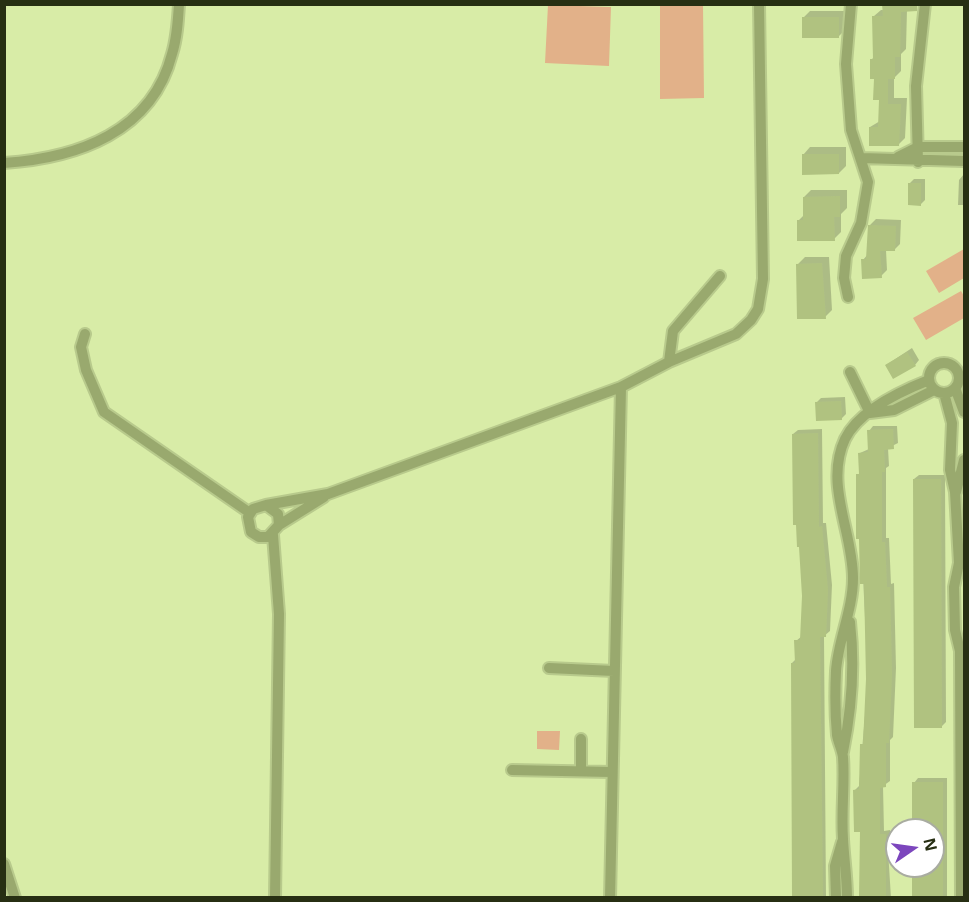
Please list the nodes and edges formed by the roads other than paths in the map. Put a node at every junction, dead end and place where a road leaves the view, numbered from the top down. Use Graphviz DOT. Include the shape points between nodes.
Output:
graph roads {
  1 [pos="179,4"];
  2 [pos="759,4"];
  3 [pos="851,4"];
  4 [pos="925,4"];
  5 [pos="918,147"];
  6 [pos="949,147"];
  7 [pos="964,147"];
  8 [pos="898,157"];
  9 [pos="861,158"];
  10 [pos="964,161"];
  11 [pos="918,162"];
  12 [pos="949,162"];
  13 [pos="4,163"];
  14 [pos="720,276"];
  15 [pos="848,297"];
  16 [pos="85,334"];
  17 [pos="669,362"];
  18 [pos="960,367"];
  19 [pos="850,372"];
  20 [pos="621,387"];
  21 [pos="936,388"];
  22 [pos="955,388"];
  23 [pos="964,412"];
  24 [pos="870,413"];
  25 [pos="964,462"];
  26 [pos="956,492"];
  27 [pos="328,494"];
  28 [pos="266,505"];
  29 [pos="250,513"];
  30 [pos="276,530"];
  31 [pos="959,563"];
  32 [pos="964,577"];
  33 [pos="849,613"];
  34 [pos="964,638"];
  35 [pos="960,651"];
  36 [pos="549,668"];
  37 [pos="614,671"];
  38 [pos="581,739"];
  39 [pos="842,753"];
  40 [pos="512,770"];
  41 [pos="582,771"];
  42 [pos="611,772"];
  43 [pos="843,839"];
  44 [pos="4,864"];
  45 [pos="15,897"];
  46 [pos="275,897"];
  47 [pos="610,897"];
  48 [pos="836,897"];
  49 [pos="847,897"];
  50 [pos="961,897"];
  1 -- 13 [label="street" via="167,71 135,120 95,144 74,151"];
  2 -- 17 [label="street" via="761,299 751,320 736,334"];
  3 -- 9 [label="street" via="846,64 851,130"];
  4 -- 5 [label="street" via="916,86"];
  5 -- 6 [label="street"];
  5 -- 8 [label="street"];
  5 -- 11 [label="street"];
  6 -- 7 [label="street"];
  6 -- 12 [label="street"];
  8 -- 9 [label="street"];
  8 -- 11 [label="street"];
  9 -- 15 [label="street" via="868,182 861,223 846,256 844,278"];
  10 -- 12 [label="street"];
  11 -- 12 [label="street"];
  14 -- 17 [label="street" via="677,324"];
  16 -- 29 [label="street" via="81,347 86,370 104,412"];
  17 -- 20 [label="street"];
  18 -- 21 [label="street" via="939,364 931,370"];
  18 -- 22 [label="street"];
  19 -- 24 [label="street"];
  20 -- 27 [label="street"];
  20 -- 37 [label="street"];
  21 -- 22 [label="street"];
  21 -- 24 [label="street" via="894,410"];
  21 -- 26 [label="street" via="951,415 950,470"];
  22 -- 23 [label="street"];
  24 -- 33 [label="street" via="852,428 838,463 840,501 852,562"];
  25 -- 26 [label="street"];
  26 -- 31 [label="street"];
  27 -- 28 [label="street"];
  27 -- 30 [label="street"];
  28 -- 29 [label="street"];
  28 -- 30 [label="street" via="278,514"];
  29 -- 30 [label="street" via="247,522 251,532 264,538"];
  30 -- 46 [label="street" via="279,614"];
  31 -- 32 [label="street"];
  31 -- 35 [label="street" via="954,587 955,630"];
  33 -- 39 [label="street" via="852,710"];
  33 -- 39 [label="street" via="836,668 836,721"];
  34 -- 35 [label="street"];
  35 -- 50 [label="street"];
  36 -- 37 [label="street"];
  37 -- 42 [label="street"];
  38 -- 41 [label="street"];
  39 -- 43 [label="street"];
  40 -- 41 [label="street"];
  41 -- 42 [label="street"];
  42 -- 47 [label="street"];
  43 -- 48 [label="street" via="835,866"];
  43 -- 49 [label="street"];
  44 -- 45 [label="street"];
}
